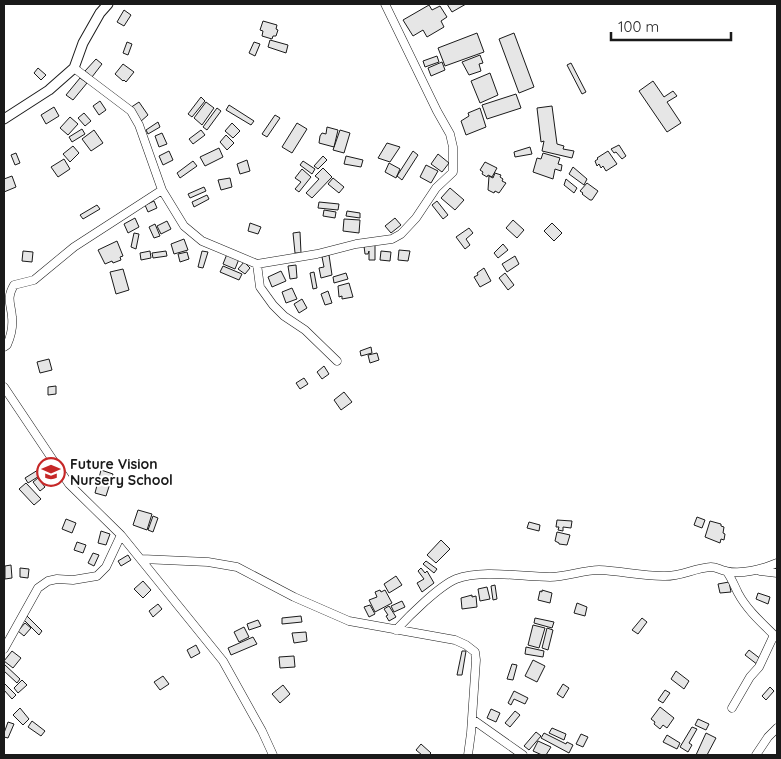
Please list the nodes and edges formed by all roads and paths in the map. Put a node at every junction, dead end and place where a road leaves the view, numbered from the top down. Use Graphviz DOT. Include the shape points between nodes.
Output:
graph roads {
  1 [pos="108,4"];
  2 [pos="385,4"];
  3 [pos="74,68"];
  4 [pos="4,119"];
  5 [pos="162,190"];
  6 [pos="257,264"];
  7 [pos="4,347"];
  8 [pos="337,361"];
  9 [pos="4,387"];
  10 [pos="121,535"];
  11 [pos="142,559"];
  12 [pos="777,563"];
  13 [pos="758,570"];
  14 [pos="727,572"];
  15 [pos="777,573"];
  16 [pos="396,630"];
  17 [pos="776,636"];
  18 [pos="4,649"];
  19 [pos="732,708"];
  20 [pos="472,719"];
  21 [pos="777,728"];
  22 [pos="273,755"];
  23 [pos="468,755"];
  24 [pos="523,755"];
  25 [pos="756,755"];
  1 -- 3 [label="street" via="83,43"];
  2 -- 6 [label="street" via="450,134 453,172 436,188 416,218 392,239"];
  3 -- 4 [label="street" via="49,90"];
  3 -- 5 [label="street" via="131,111"];
  5 -- 6 [label="street" via="191,233 208,244"];
  5 -- 7 [label="street" via="74,247 34,280 14,286 9,298 11,332"];
  6 -- 8 [label="street" via="260,287 273,305"];
  9 -- 10 [label="street" via="69,484"];
  10 -- 11 [label="street"];
  10 -- 18 [label="street" via="106,567 97,576 57,579 38,588"];
  11 -- 16 [label="street" via="208,562 237,567 349,620"];
  11 -- 22 [label="street" via="223,661"];
  12 -- 13 [label="street"];
  13 -- 14 [label="street"];
  13 -- 15 [label="street"];
  14 -- 16 [label="street" via="714,567 678,576 597,570 551,577 505,574 466,577 438,590"];
  14 -- 17 [label="street" via="750,611"];
  16 -- 20 [label="street" via="455,640 475,652"];
  17 -- 19 [label="street"];
  20 -- 23 [label="street"];
  20 -- 24 [label="street"];
  21 -- 25 [label="street"];
}
